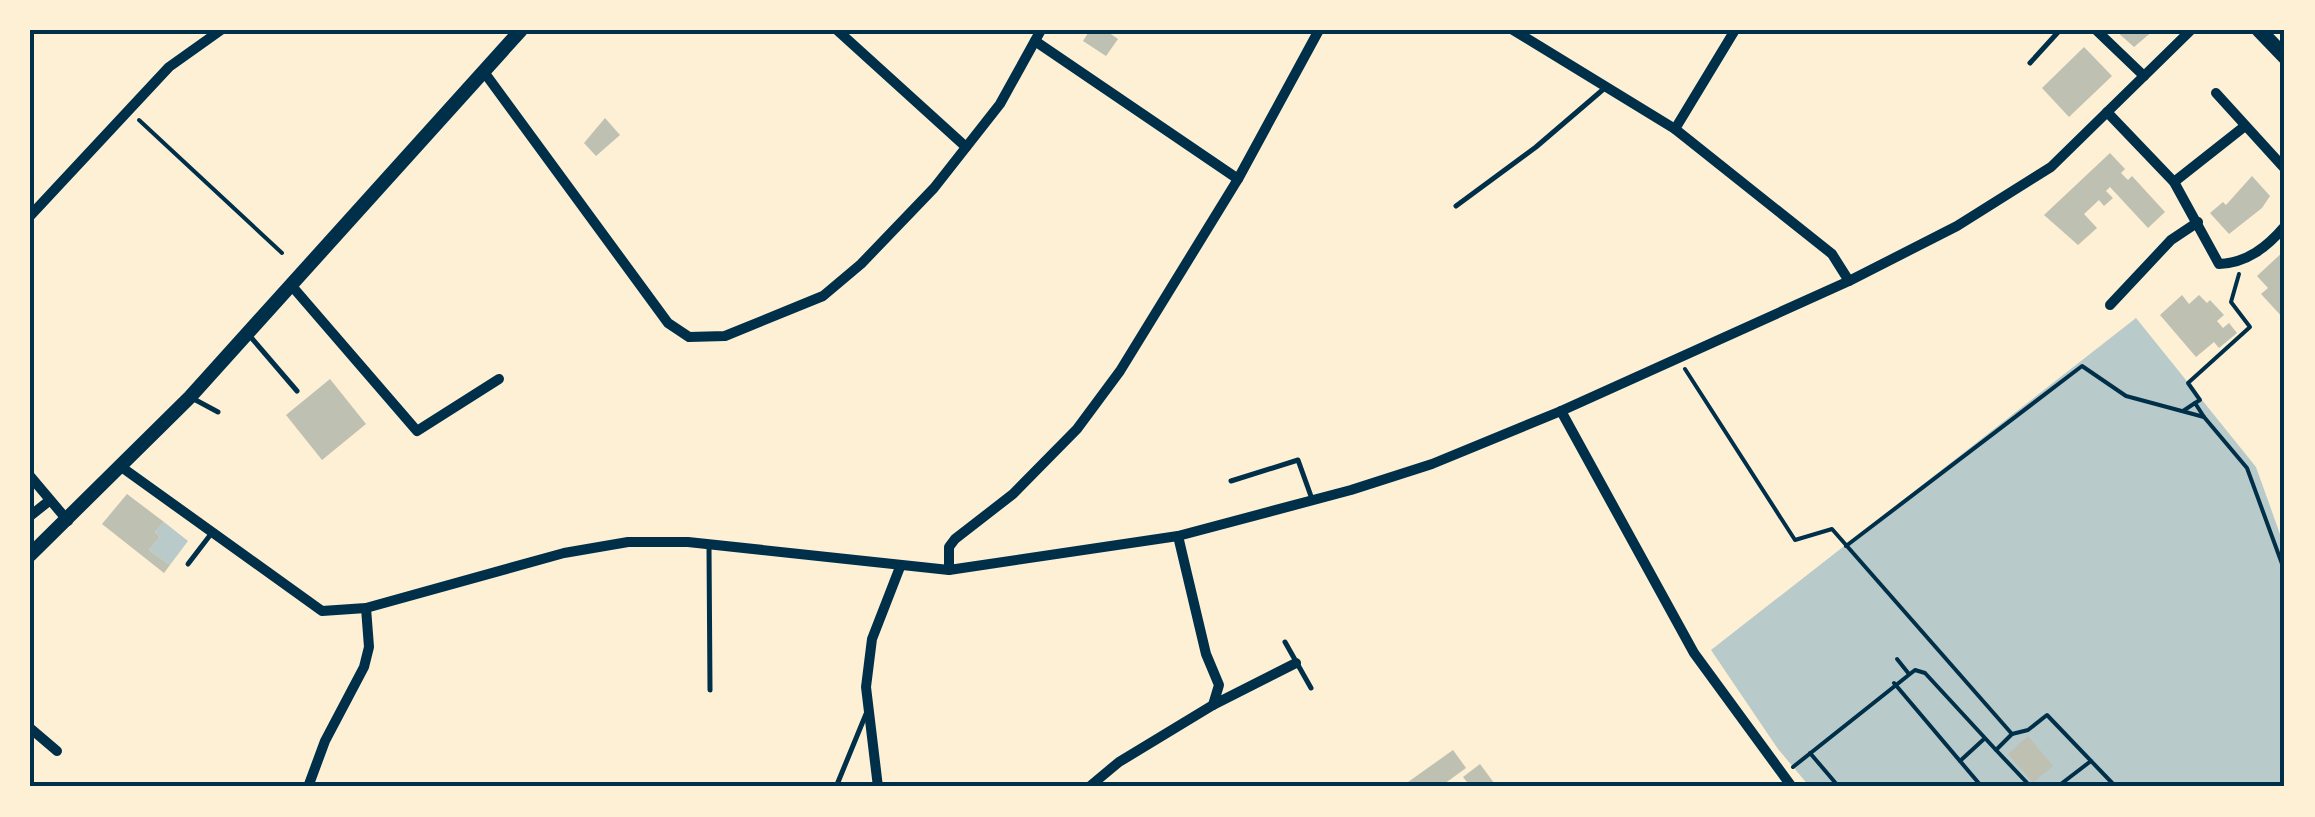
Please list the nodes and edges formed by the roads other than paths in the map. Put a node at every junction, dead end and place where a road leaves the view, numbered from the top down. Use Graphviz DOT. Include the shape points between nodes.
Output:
graph roads {
  1 [pos="221,30"];
  2 [pos="521,30"];
  3 [pos="837,30"];
  4 [pos="1319,30"];
  5 [pos="1513,30"];
  6 [pos="1735,30"];
  7 [pos="2060,30"];
  8 [pos="2096,30"];
  9 [pos="2191,30"];
  10 [pos="2260,30"];
  11 [pos="1526,33"];
  12 [pos="1038,35"];
  13 [pos="2285,57"];
  14 [pos="2030,62"];
  15 [pos="484,72"];
  16 [pos="2144,76"];
  17 [pos="1606,87"];
  18 [pos="2216,93"];
  19 [pos="2107,112"];
  20 [pos="2245,126"];
  21 [pos="1675,129"];
  22 [pos="966,147"];
  23 [pos="2285,169"];
  24 [pos="1238,179"];
  25 [pos="2174,182"];
  26 [pos="1456,206"];
  27 [pos="30,216"];
  28 [pos="2198,222"];
  29 [pos="2285,226"];
  30 [pos="1850,281"];
  31 [pos="291,284"];
  32 [pos="2110,305"];
  33 [pos="247,332"];
  34 [pos="499,379"];
  35 [pos="298,391"];
  36 [pos="190,396"];
  37 [pos="1561,411"];
  38 [pos="218,412"];
  39 [pos="120,466"];
  40 [pos="30,476"];
  41 [pos="1230,480"];
  42 [pos="49,500"];
  43 [pos="1312,501"];
  44 [pos="30,516"];
  45 [pos="68,521"];
  46 [pos="211,534"];
  47 [pos="1178,536"];
  48 [pos="709,544"];
  49 [pos="30,555"];
  50 [pos="188,564"];
  51 [pos="900,566"];
  52 [pos="949,570"];
  53 [pos="366,608"];
  54 [pos="1285,642"];
  55 [pos="1296,663"];
  56 [pos="1311,688"];
  57 [pos="710,690"];
  58 [pos="1213,705"];
  59 [pos="867,711"];
  60 [pos="30,728"];
  61 [pos="57,751"];
  62 [pos="308,787"];
  63 [pos="836,787"];
  64 [pos="878,787"];
  65 [pos="1089,787"];
  66 [pos="1792,787"];
  1 -- 27 [label="street" via="168,66"];
  2 -- 15 [label="main road"];
  3 -- 22 [label="street"];
  4 -- 24 [label="street"];
  5 -- 11 [label="street"];
  6 -- 21 [label="street"];
  7 -- 14 [label="lane"];
  8 -- 16 [label="street"];
  9 -- 16 [label="street"];
  10 -- 13 [label="main road"];
  11 -- 17 [label="street"];
  12 -- 22 [label="street" via="1000,104"];
  12 -- 24 [label="street"];
  15 -- 22 [label="street" via="668,323 689,337 724,336 823,296 862,264"];
  15 -- 31 [label="main road"];
  16 -- 19 [label="street"];
  17 -- 21 [label="street"];
  17 -- 26 [label="lane"];
  18 -- 20 [label="street"];
  19 -- 25 [label="street"];
  19 -- 30 [label="street" via="2007,198"];
  20 -- 23 [label="street"];
  20 -- 25 [label="street"];
  21 -- 30 [label="street" via="1832,254"];
  24 -- 52 [label="street" via="1088,414 1013,494 954,538"];
  25 -- 28 [label="street"];
  28 -- 29 [label="street" via="2219,264 2237,263 2265,247"];
  28 -- 32 [label="street" via="2171,240"];
  30 -- 37 [label="street"];
  31 -- 33 [label="main road"];
  31 -- 34 [label="street" via="417,431"];
  33 -- 35 [label="lane"];
  33 -- 36 [label="main road"];
  36 -- 38 [label="lane"];
  36 -- 39 [label="main road"];
  37 -- 43 [label="street" via="1432,464"];
  37 -- 66 [label="street" via="1694,653"];
  39 -- 45 [label="main road"];
  39 -- 46 [label="street"];
  40 -- 42 [label="street"];
  41 -- 43 [label="lane" via="1298,460"];
  42 -- 44 [label="street"];
  42 -- 45 [label="street"];
  43 -- 47 [label="street"];
  45 -- 49 [label="main road"];
  46 -- 50 [label="lane"];
  46 -- 53 [label="street" via="322,612"];
  47 -- 52 [label="street"];
  47 -- 58 [label="street" via="1219,686"];
  48 -- 51 [label="street"];
  48 -- 53 [label="street" via="628,542 564,552"];
  48 -- 57 [label="lane"];
  51 -- 52 [label="street"];
  51 -- 59 [label="street" via="872,640"];
  53 -- 62 [label="street" via="364,667"];
  54 -- 55 [label="lane"];
  55 -- 56 [label="lane"];
  55 -- 58 [label="street"];
  58 -- 65 [label="street"];
  59 -- 63 [label="lane"];
  59 -- 64 [label="street"];
  60 -- 61 [label="street"];
}
